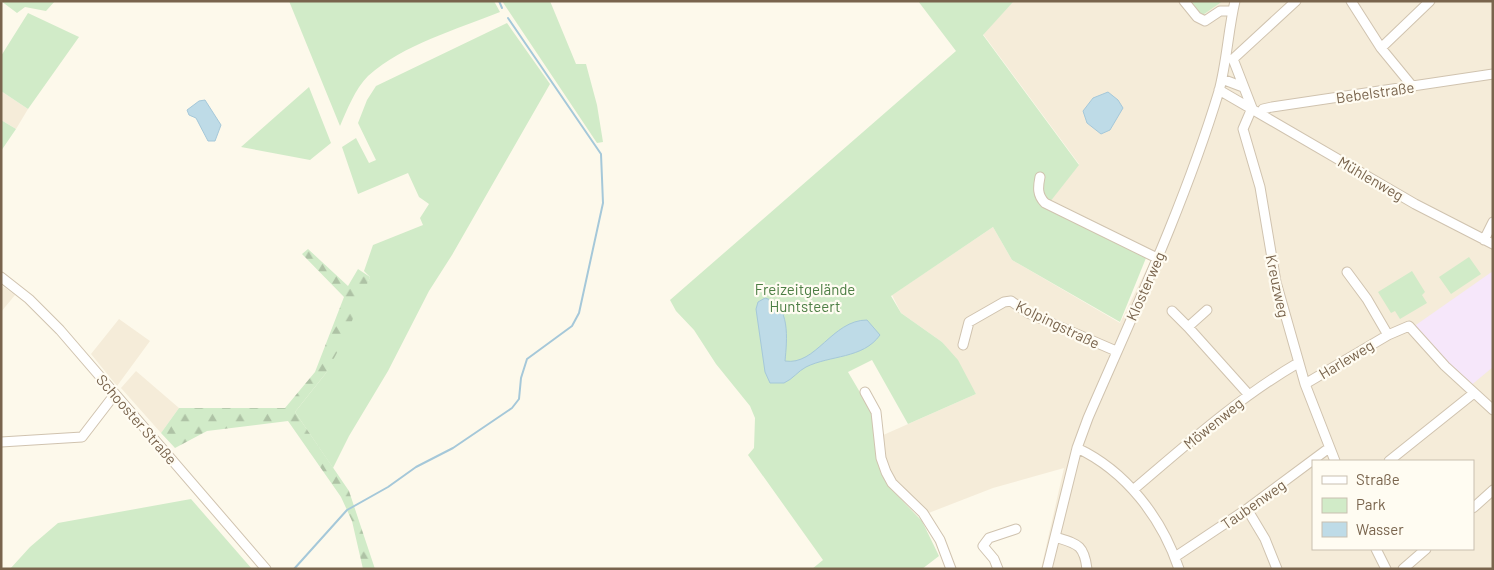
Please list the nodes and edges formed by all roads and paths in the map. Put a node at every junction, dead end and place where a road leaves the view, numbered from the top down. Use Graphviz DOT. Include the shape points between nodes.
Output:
graph roads {
  1 [pos="1184,1"];
  2 [pos="1235,1"];
  3 [pos="1296,1"];
  4 [pos="1351,1"];
  5 [pos="1430,1"];
  6 [pos="1233,11"];
  7 [pos="1381,48"];
  8 [pos="1230,58"];
  9 [pos="1493,74"];
  10 [pos="1222,79"];
  11 [pos="1243,87"];
  12 [pos="1413,87"];
  13 [pos="1219,90"];
  14 [pos="1256,110"];
  15 [pos="1040,177"];
  16 [pos="1493,222"];
  17 [pos="1488,242"];
  18 [pos="1157,258"];
  19 [pos="1347,272"];
  20 [pos="1,277"];
  21 [pos="1207,310"];
  22 [pos="1172,311"];
  23 [pos="1188,327"];
  24 [pos="1388,335"];
  25 [pos="963,345"];
  26 [pos="1116,351"];
  27 [pos="1298,363"];
  28 [pos="1305,384"];
  29 [pos="865,392"];
  30 [pos="1474,393"];
  31 [pos="115,394"];
  32 [pos="1249,395"];
  33 [pos="1493,410"];
  34 [pos="1,442"];
  35 [pos="1077,448"];
  36 [pos="1329,448"];
  37 [pos="1313,460"];
  38 [pos="1335,460"];
  39 [pos="1390,460"];
  40 [pos="1312,461"];
  41 [pos="1133,490"];
  42 [pos="1493,490"];
  43 [pos="1474,507"];
  44 [pos="1247,509"];
  45 [pos="1016,529"];
  46 [pos="1056,537"];
  47 [pos="1376,550"];
  48 [pos="1425,550"];
  49 [pos="1175,557"];
  50 [pos="266,569"];
  51 [pos="951,569"];
  52 [pos="998,569"];
  53 [pos="1047,569"];
  54 [pos="1087,569"];
  55 [pos="1179,569"];
  56 [pos="1277,569"];
  57 [pos="1386,569"];
  58 [pos="1403,569"];
  1 -- 6 [label="street" via="1205,22 1225,9"];
  2 -- 6 [label="street, Klosterweg"];
  3 -- 8 [label="street"];
  4 -- 7 [label="street"];
  5 -- 7 [label="street"];
  6 -- 8 [label="street, Klosterweg"];
  7 -- 12 [label="street"];
  8 -- 10 [label="street, Klosterweg"];
  8 -- 11 [label="street"];
  9 -- 12 [label="street, Bebelstraße"];
  10 -- 11 [label="street"];
  10 -- 13 [label="street, Klosterweg"];
  11 -- 14 [label="street"];
  12 -- 14 [label="street, Bebelstraße"];
  13 -- 14 [label="street, Mühlenweg"];
  13 -- 18 [label="street, Klosterweg" via="1190,180"];
  14 -- 17 [label="street, Mühlenweg" via="1415,204"];
  14 -- 27 [label="street, Kreuzweg" via="1243,129 1260,188 1276,282"];
  15 -- 18 [label="street" via="1038,190 1044,203"];
  16 -- 17 [label="street"];
  18 -- 26 [label="street, Klosterweg"];
  19 -- 24 [label="street, Harleweg"];
  20 -- 31 [label="street, Schooster Straße" via="60,330"];
  21 -- 23 [label="street"];
  22 -- 23 [label="street"];
  23 -- 32 [label="street"];
  24 -- 28 [label="street, Harleweg"];
  24 -- 30 [label="street, Harleweg" via="1409,326"];
  25 -- 26 [label="street, Kolpingstraße" via="969,322 1011,301 1028,313"];
  26 -- 35 [label="street, Klosterweg"];
  27 -- 28 [label="street, Kreuzweg"];
  27 -- 32 [label="street, Möwenweg"];
  28 -- 36 [label="street, Kreuzweg"];
  29 -- 51 [label="street" via="876,412 881,458 886,472 892,483 923,513 940,540"];
  30 -- 33 [label="street"];
  30 -- 39 [label="street"];
  31 -- 34 [label="street" via="82,437"];
  31 -- 50 [label="street, Schooster Straße"];
  32 -- 41 [label="street, Möwenweg"];
  35 -- 41 [label="street" via="1094,456"];
  35 -- 46 [label="street, Klosterweg"];
  36 -- 37 [label="street, Taubenweg"];
  36 -- 38 [label="street, Kreuzweg"];
  40 -- 44 [label="street, Taubenweg"];
  41 -- 49 [label="street" via="1159,523"];
  42 -- 43 [label="street"];
  44 -- 49 [label="street, Taubenweg"];
  44 -- 56 [label="street" via="1265,539"];
  45 -- 52 [label="street" via="989,538 983,546"];
  46 -- 53 [label="street, Klosterweg"];
  46 -- 54 [label="street" via="1079,545 1085,555"];
  47 -- 57 [label="street"];
  48 -- 58 [label="street"];
  49 -- 55 [label="street"];
}
